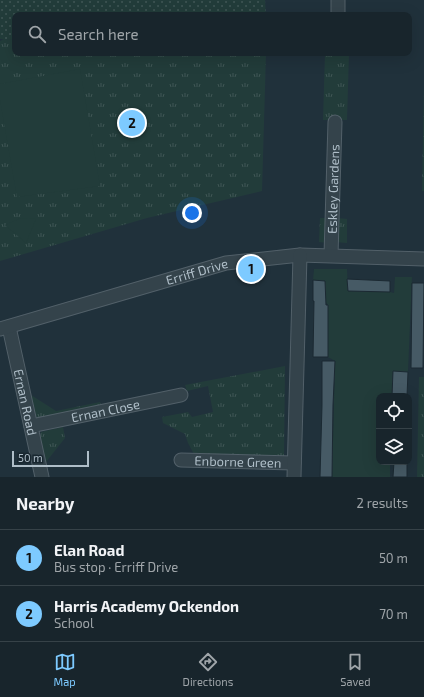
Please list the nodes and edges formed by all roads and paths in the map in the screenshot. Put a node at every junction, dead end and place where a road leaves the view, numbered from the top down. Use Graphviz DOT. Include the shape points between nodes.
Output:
graph roads {
  1 [pos="338,0"];
  2 [pos="338,12"];
  3 [pos="335,122"];
  4 [pos="300,255"];
  5 [pos="331,255"];
  6 [pos="424,258"];
  7 [pos="4,328"];
  8 [pos="181,394"];
  9 [pos="31,426"];
  10 [pos="181,460"];
  11 [pos="294,463"];
  12 [pos="42,477"];
  13 [pos="294,477"];
  1 -- 2 [label="street"];
  3 -- 5 [label="street, Eskley Gardens"];
  4 -- 5 [label="street, Erriff Drive"];
  4 -- 7 [label="street, Erriff Drive" via="226,263"];
  4 -- 11 [label="street"];
  5 -- 6 [label="street, Erriff Drive"];
  7 -- 9 [label="street, Ernan Road"];
  8 -- 9 [label="street, Ernan Close"];
  9 -- 12 [label="street, Ernan Road"];
  10 -- 11 [label="street, Enborne Green"];
  11 -- 13 [label="street"];
}
